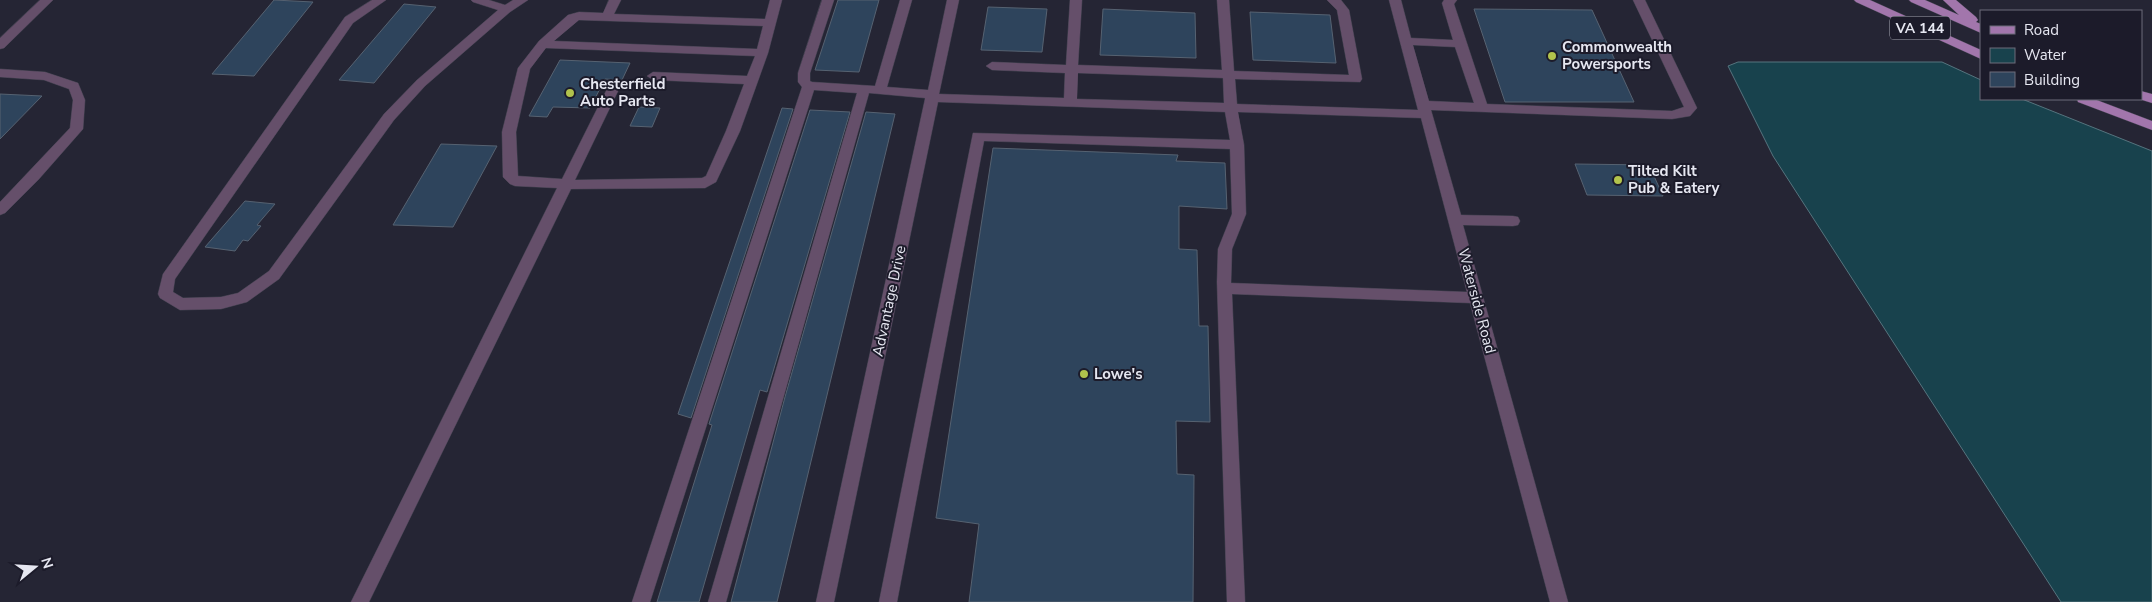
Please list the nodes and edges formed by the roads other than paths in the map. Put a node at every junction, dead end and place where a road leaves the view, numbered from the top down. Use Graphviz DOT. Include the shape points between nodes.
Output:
graph roads {
  1 [pos="47,0"];
  2 [pos="380,0"];
  3 [pos="477,0"];
  4 [pos="522,0"];
  5 [pos="615,0"];
  6 [pos="776,0"];
  7 [pos="828,0"];
  8 [pos="906,0"];
  9 [pos="952,0"];
  10 [pos="1076,0"];
  11 [pos="1223,0"];
  12 [pos="1333,0"];
  13 [pos="1395,0"];
  14 [pos="1451,0"];
  15 [pos="1639,0"];
  16 [pos="1860,0"];
  17 [pos="1915,0"];
  18 [pos="1949,0"];
  19 [pos="506,9"];
  20 [pos="607,17"];
  21 [pos="769,23"];
  22 [pos="1980,27"];
  23 [pos="1980,28"];
  24 [pos="1406,41"];
  25 [pos="0,44"];
  26 [pos="543,44"];
  27 [pos="1460,44"];
  28 [pos="762,53"];
  29 [pos="1980,56"];
  30 [pos="992,66"];
  31 [pos="1072,69"];
  32 [pos="0,73"];
  33 [pos="1228,74"];
  34 [pos="653,76"];
  35 [pos="751,80"];
  36 [pos="809,86"];
  37 [pos="613,89"];
  38 [pos="864,89"];
  39 [pos="880,90"];
  40 [pos="932,96"];
  41 [pos="2086,100"];
  42 [pos="1070,102"];
  43 [pos="1231,108"];
  44 [pos="1482,108"];
  45 [pos="1425,110"];
  46 [pos="2152,126"];
  47 [pos="1236,145"];
  48 [pos="568,184"];
  49 [pos="0,210"];
  50 [pos="1455,220"];
  51 [pos="1513,221"];
  52 [pos="1225,288"];
  53 [pos="1477,298"];
  54 [pos="360,602"];
  55 [pos="641,602"];
  56 [pos="717,602"];
  57 [pos="826,602"];
  58 [pos="888,602"];
  59 [pos="1236,602"];
  60 [pos="1559,602"];
  1 -- 25 [label="street"];
  2 -- 19 [label="street" via="349,20 168,278 165,294 180,304 221,303 242,298 274,276 389,118 421,83"];
  3 -- 19 [label="street"];
  4 -- 19 [label="street"];
  5 -- 20 [label="street"];
  6 -- 21 [label="street"];
  7 -- 36 [label="street" via="804,73 804,82"];
  8 -- 39 [label="street"];
  9 -- 40 [label="street, Advantage Drive"];
  10 -- 31 [label="street"];
  11 -- 33 [label="street"];
  12 -- 33 [label="street" via="1343,10 1356,79"];
  13 -- 24 [label="street, Waterside Road"];
  14 -- 27 [label="street" via="1448,3 1450,16"];
  15 -- 44 [label="street" via="1691,108 1685,113"];
  16 -- 29 [label="main road, VA 144"];
  17 -- 23 [label="main road, VA 144"];
  18 -- 22 [label="main road"];
  20 -- 21 [label="street"];
  20 -- 26 [label="street" via="572,18"];
  21 -- 28 [label="street"];
  24 -- 27 [label="street"];
  24 -- 45 [label="street, Waterside Road"];
  26 -- 28 [label="street"];
  26 -- 48 [label="street" via="524,68 509,132 510,176 515,180"];
  27 -- 44 [label="street"];
  28 -- 35 [label="street"];
  30 -- 31 [label="street"];
  31 -- 33 [label="street"];
  31 -- 42 [label="street"];
  32 -- 49 [label="street" via="45,76 74,86 79,100 76,129"];
  33 -- 43 [label="street"];
  34 -- 35 [label="street"];
  35 -- 48 [label="street" via="733,131 711,179 705,183"];
  36 -- 38 [label="street"];
  36 -- 55 [label="street"];
  37 -- 48 [label="street"];
  38 -- 39 [label="street"];
  38 -- 56 [label="street"];
  39 -- 40 [label="street"];
  40 -- 42 [label="street"];
  40 -- 57 [label="street, Advantage Drive"];
  41 -- 46 [label="main road"];
  42 -- 43 [label="street"];
  43 -- 45 [label="street"];
  43 -- 47 [label="street"];
  44 -- 45 [label="street"];
  45 -- 50 [label="street, Waterside Road"];
  47 -- 52 [label="street" via="1239,214 1225,249"];
  47 -- 58 [label="street" via="978,136"];
  48 -- 54 [label="street"];
  50 -- 51 [label="street"];
  50 -- 53 [label="street, Waterside Road"];
  52 -- 53 [label="street"];
  52 -- 59 [label="street"];
  53 -- 60 [label="street, Waterside Road"];
}
